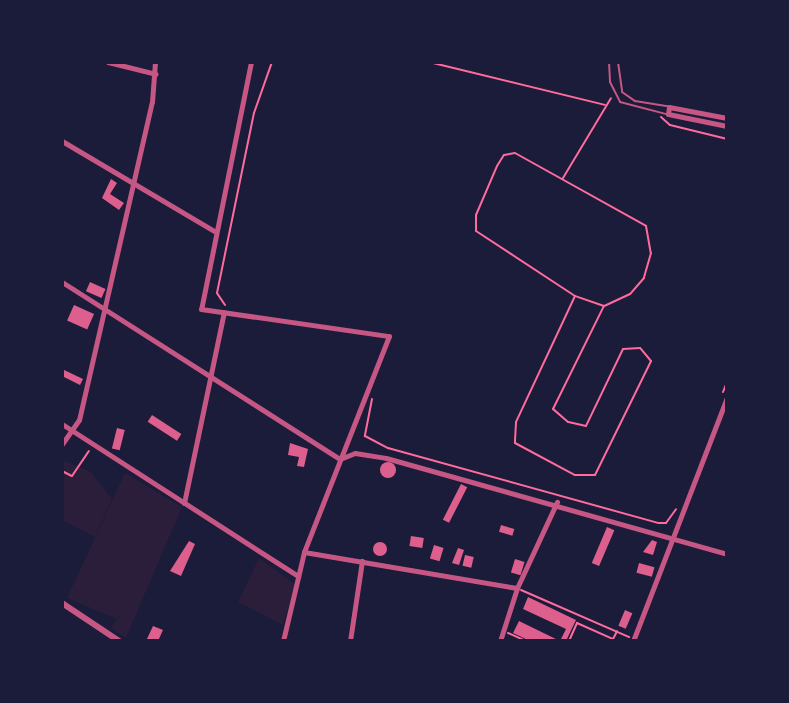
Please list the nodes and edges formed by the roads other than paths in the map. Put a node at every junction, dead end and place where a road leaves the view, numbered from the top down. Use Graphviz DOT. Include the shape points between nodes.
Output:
graph roads {
  1 [pos="108,62"];
  2 [pos="155,62"];
  3 [pos="251,62"];
  4 [pos="609,62"];
  5 [pos="618,62"];
  6 [pos="156,74"];
  7 [pos="669,107"];
  8 [pos="668,114"];
  9 [pos="727,118"];
  10 [pos="727,126"];
  11 [pos="62,141"];
  12 [pos="132,186"];
  13 [pos="214,231"];
  14 [pos="62,282"];
  15 [pos="105,308"];
  16 [pos="226,309"];
  17 [pos="212,380"];
  18 [pos="725,396"];
  19 [pos="62,424"];
  20 [pos="69,429"];
  21 [pos="62,444"];
  22 [pos="343,452"];
  23 [pos="355,453"];
  24 [pos="340,459"];
  25 [pos="557,502"];
  26 [pos="184,503"];
  27 [pos="674,538"];
  28 [pos="304,552"];
  29 [pos="727,554"];
  30 [pos="362,561"];
  31 [pos="298,576"];
  32 [pos="517,588"];
  33 [pos="62,603"];
  34 [pos="635,640"];
  35 [pos="119,641"];
  36 [pos="283,641"];
  37 [pos="350,641"];
  38 [pos="501,641"];
  1 -- 6 [label="street"];
  2 -- 6 [label="street"];
  3 -- 13 [label="street"];
  4 -- 8 [label="lane" via="615,94 631,108"];
  5 -- 7 [label="lane" via="622,92 635,101"];
  6 -- 12 [label="street"];
  7 -- 8 [label="street"];
  7 -- 9 [label="street"];
  8 -- 10 [label="street"];
  11 -- 12 [label="street"];
  12 -- 13 [label="street"];
  12 -- 15 [label="street"];
  13 -- 16 [label="street" via="201,309"];
  14 -- 15 [label="street"];
  15 -- 17 [label="street"];
  15 -- 20 [label="street" via="79,420"];
  16 -- 17 [label="street"];
  16 -- 22 [label="street" via="389,336"];
  17 -- 24 [label="street"];
  17 -- 26 [label="street"];
  18 -- 27 [label="street"];
  19 -- 20 [label="street"];
  20 -- 21 [label="street"];
  20 -- 26 [label="street"];
  22 -- 23 [label="street"];
  22 -- 24 [label="street"];
  23 -- 24 [label="street"];
  23 -- 25 [label="street"];
  24 -- 28 [label="street"];
  25 -- 27 [label="street"];
  25 -- 32 [label="street"];
  26 -- 31 [label="street"];
  27 -- 29 [label="street"];
  27 -- 34 [label="street"];
  28 -- 30 [label="street"];
  28 -- 31 [label="street"];
  30 -- 32 [label="street"];
  30 -- 37 [label="street"];
  31 -- 36 [label="street"];
  32 -- 38 [label="street"];
  33 -- 35 [label="street"];
}
